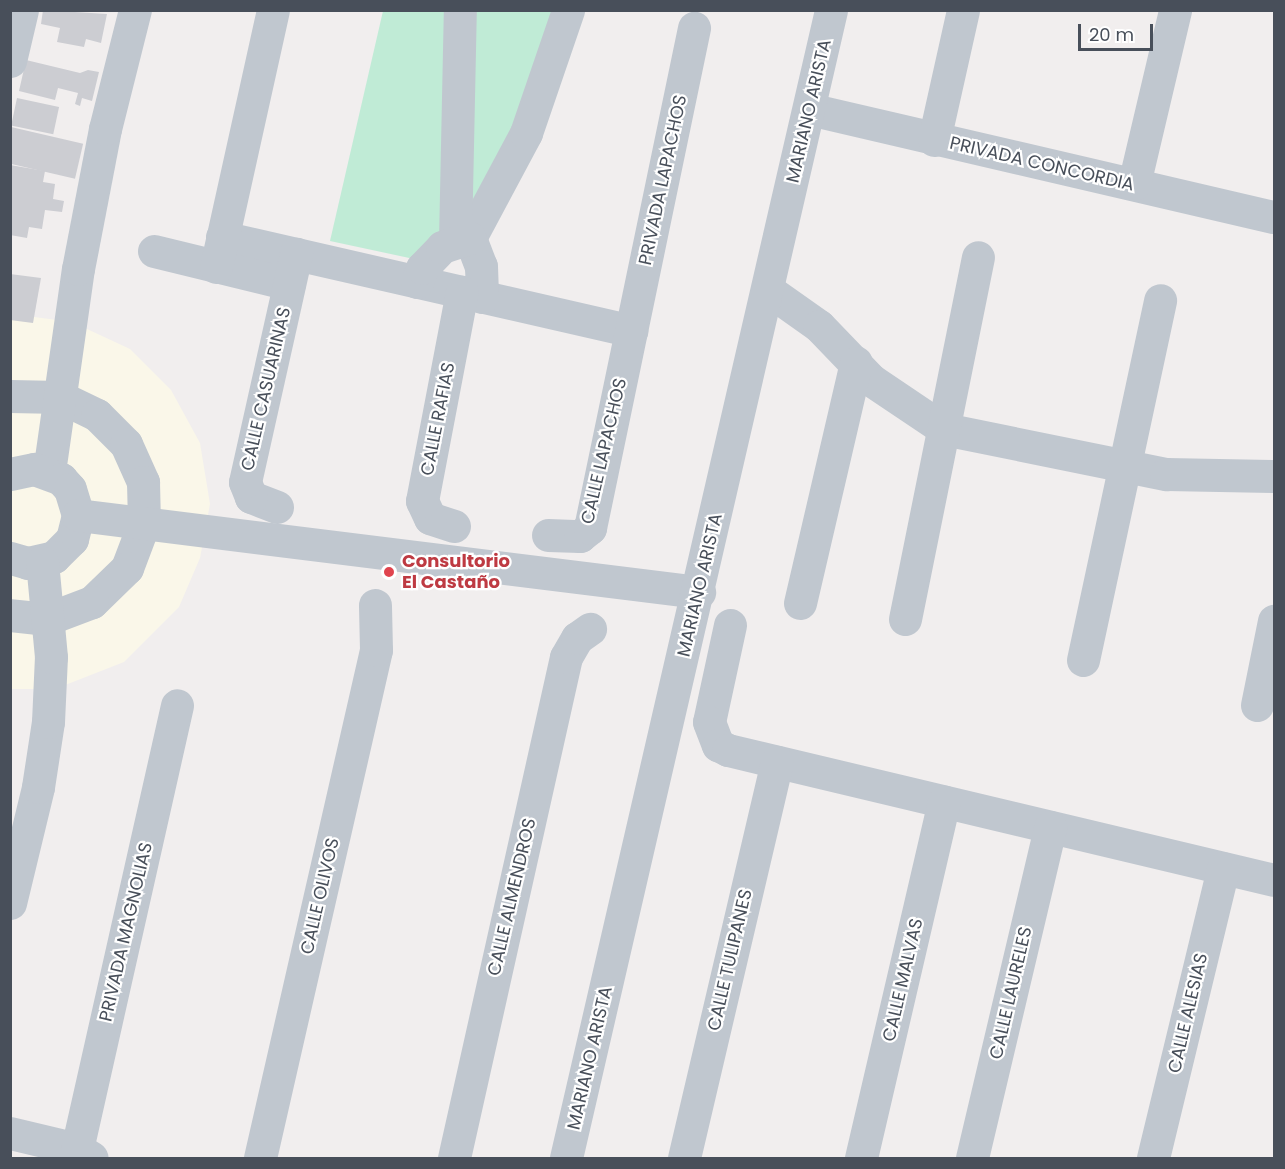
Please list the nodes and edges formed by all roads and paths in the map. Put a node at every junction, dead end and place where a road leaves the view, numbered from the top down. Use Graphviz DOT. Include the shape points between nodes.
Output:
graph roads {
  1 [pos="22,10"];
  2 [pos="135,10"];
  3 [pos="273,10"];
  4 [pos="460,10"];
  5 [pos="568,10"];
  6 [pos="831,10"];
  7 [pos="963,10"];
  8 [pos="1175,10"];
  9 [pos="694,28"];
  10 [pos="10,61"];
  11 [pos="809,110"];
  12 [pos="934,140"];
  13 [pos="1134,184"];
  14 [pos="1275,218"];
  15 [pos="463,240"];
  16 [pos="154,251"];
  17 [pos="219,252"];
  18 [pos="978,257"];
  19 [pos="293,269"];
  20 [pos="417,282"];
  21 [pos="472,294"];
  22 [pos="766,299"];
  23 [pos="1160,300"];
  24 [pos="631,331"];
  25 [pos="860,372"];
  26 [pos="10,396"];
  27 [pos="60,397"];
  28 [pos="944,429"];
  29 [pos="1124,467"];
  30 [pos="49,472"];
  31 [pos="10,474"];
  32 [pos="1275,476"];
  33 [pos="277,507"];
  34 [pos="78,514"];
  35 [pos="144,523"];
  36 [pos="454,526"];
  37 [pos="548,535"];
  38 [pos="26,560"];
  39 [pos="699,592"];
  40 [pos="800,603"];
  41 [pos="10,615"];
  42 [pos="47,619"];
  43 [pos="376,619"];
  44 [pos="905,619"];
  45 [pos="1275,621"];
  46 [pos="730,625"];
  47 [pos="583,633"];
  48 [pos="1083,660"];
  49 [pos="177,705"];
  50 [pos="1257,705"];
  51 [pos="777,762"];
  52 [pos="944,802"];
  53 [pos="1050,827"];
  54 [pos="1222,868"];
  55 [pos="1275,880"];
  56 [pos="10,903"];
  57 [pos="10,1133"];
  58 [pos="10,1153"];
  59 [pos="81,1155"];
  60 [pos="37,1158"];
  61 [pos="260,1158"];
  62 [pos="454,1158"];
  63 [pos="566,1158"];
  64 [pos="684,1158"];
  65 [pos="861,1158"];
  66 [pos="972,1158"];
  67 [pos="1153,1158"];
  1 -- 10 [label="street"];
  2 -- 27 [label="street" via="105,129 78,269"];
  3 -- 17 [label="street"];
  4 -- 15 [label="street"];
  5 -- 15 [label="street" via="526,133"];
  6 -- 11 [label="street, MARIANO ARISTA"];
  7 -- 12 [label="street"];
  8 -- 13 [label="street"];
  9 -- 24 [label="street, PRIVADA LAPACHOS"];
  11 -- 12 [label="street, PRIVADA CONCORDIA"];
  11 -- 22 [label="street, MARIANO ARISTA"];
  12 -- 13 [label="street, PRIVADA CONCORDIA"];
  13 -- 14 [label="street, PRIVADA CONCORDIA"];
  15 -- 20 [label="street" via="431,257"];
  15 -- 21 [label="street, CALLE RAFIAS" via="481,266"];
  16 -- 17 [label="street"];
  17 -- 19 [label="street"];
  18 -- 28 [label="street"];
  19 -- 20 [label="street"];
  19 -- 33 [label="street, CALLE CASUARINAS" via="245,482 251,496"];
  20 -- 21 [label="street"];
  21 -- 24 [label="street"];
  21 -- 36 [label="street, CALLE RAFIAS" via="422,501 430,518"];
  22 -- 25 [label="street"];
  22 -- 39 [label="street, MARIANO ARISTA"];
  23 -- 29 [label="street"];
  24 -- 37 [label="street, CALLE LAPACHOS" via="590,528 580,536"];
  25 -- 28 [label="street"];
  25 -- 40 [label="street"];
  26 -- 27 [label="street"];
  27 -- 30 [label="street"];
  27 -- 35 [label="street" via="97,415 126,444 142,482"];
  28 -- 29 [label="street"];
  28 -- 44 [label="street"];
  29 -- 32 [label="street" via="1166,474"];
  29 -- 48 [label="street"];
  30 -- 31 [label="street" via="34,469"];
  30 -- 34 [label="street" via="70,489"];
  34 -- 35 [label="street"];
  34 -- 38 [label="street" via="72,539 64,550"];
  35 -- 39 [label="street"];
  35 -- 42 [label="street" via="127,568 120,575 92,602"];
  38 -- 42 [label="street"];
  39 -- 63 [label="street, MARIANO ARISTA"];
  41 -- 42 [label="street"];
  42 -- 56 [label="street" via="51,657 48,722 38,787"];
  43 -- 61 [label="street, CALLE OLIVOS"];
  45 -- 50 [label="street"];
  46 -- 51 [label="street" via="710,733 718,745 728,750"];
  47 -- 62 [label="street, CALLE ALMENDROS" via="566,657"];
  49 -- 59 [label="street, PRIVADA MAGNOLIAS"];
  51 -- 52 [label="street"];
  51 -- 64 [label="street, CALLE TULIPANES"];
  52 -- 53 [label="street"];
  52 -- 65 [label="street, CALLE MALVAS"];
  53 -- 54 [label="street"];
  53 -- 66 [label="street, CALLE LAURELES"];
  54 -- 55 [label="street"];
  54 -- 67 [label="street, CALLE ALESIAS"];
  57 -- 59 [label="street"];
  58 -- 60 [label="street"];
}
